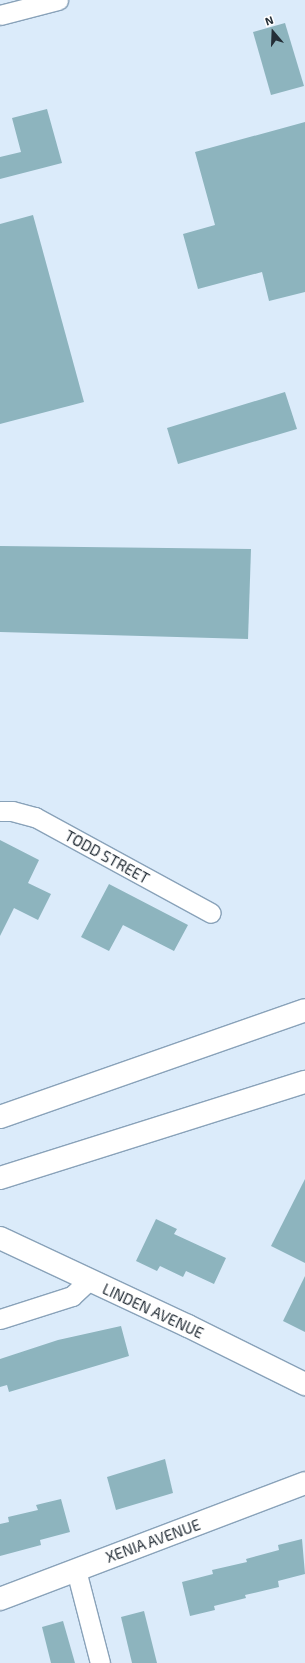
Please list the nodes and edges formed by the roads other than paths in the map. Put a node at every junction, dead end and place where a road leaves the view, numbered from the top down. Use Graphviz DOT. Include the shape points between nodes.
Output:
graph roads {
  1 [pos="58,0"];
  2 [pos="0,15"];
  3 [pos="0,810"];
  4 [pos="211,913"];
  5 [pos="305,1010"];
  6 [pos="305,1082"];
  7 [pos="0,1117"];
  8 [pos="0,1178"];
  9 [pos="0,1238"];
  10 [pos="88,1281"];
  11 [pos="0,1319"];
  12 [pos="305,1384"];
  13 [pos="305,1483"];
  14 [pos="76,1570"];
  15 [pos="0,1599"];
  16 [pos="100,1663"];
  1 -- 2 [label="street"];
  3 -- 4 [label="street, TODD STREET" via="35,817"];
  5 -- 7 [label="main road"];
  6 -- 8 [label="main road"];
  9 -- 10 [label="main road, LINDEN AVENUE"];
  10 -- 11 [label="street" via="72,1296"];
  10 -- 12 [label="main road, LINDEN AVENUE" via="188,1326"];
  13 -- 14 [label="main road, XENIA AVENUE"];
  14 -- 15 [label="main road, XENIA AVENUE"];
  14 -- 16 [label="street"];
}
